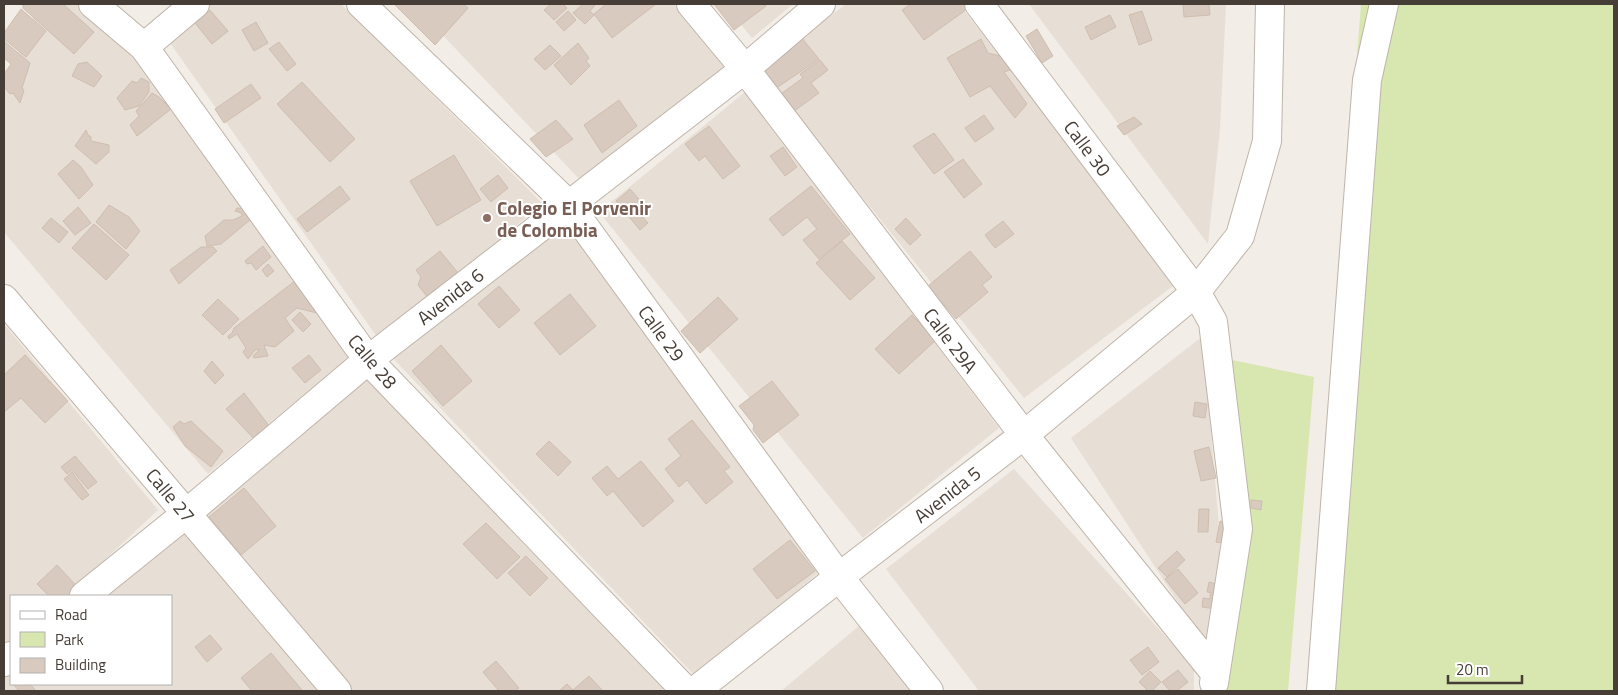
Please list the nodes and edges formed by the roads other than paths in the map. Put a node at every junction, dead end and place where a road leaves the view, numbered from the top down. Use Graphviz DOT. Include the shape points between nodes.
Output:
graph roads {
  1 [pos="93,4"];
  2 [pos="195,4"];
  3 [pos="361,4"];
  4 [pos="691,4"];
  5 [pos="821,4"];
  6 [pos="979,4"];
  7 [pos="1270,4"];
  8 [pos="1384,4"];
  9 [pos="144,47"];
  10 [pos="745,69"];
  11 [pos="568,204"];
  12 [pos="1196,292"];
  13 [pos="4,299"];
  14 [pos="368,360"];
  15 [pos="1024,435"];
  16 [pos="187,513"];
  17 [pos="839,577"];
  18 [pos="85,595"];
  19 [pos="1214,682"];
  20 [pos="337,691"];
  21 [pos="686,691"];
  22 [pos="695,691"];
  23 [pos="929,691"];
  24 [pos="1322,691"];
  1 -- 9 [label="street, Calle 28"];
  2 -- 9 [label="street"];
  3 -- 11 [label="street, Calle 29"];
  4 -- 10 [label="street, Calle 29A"];
  5 -- 10 [label="street, Avenida 6"];
  6 -- 12 [label="street, Calle 30"];
  7 -- 12 [label="street, Avenida 5" via="1267,141 1240,236"];
  8 -- 24 [label="street" via="1367,80"];
  9 -- 14 [label="street, Calle 28"];
  10 -- 11 [label="street, Avenida 6"];
  10 -- 15 [label="street, Calle 29A"];
  11 -- 14 [label="street, Avenida 6"];
  11 -- 17 [label="street, Calle 29"];
  12 -- 15 [label="street, Avenida 5"];
  12 -- 19 [label="street, Calle 30" via="1213,322 1238,529"];
  13 -- 16 [label="street, Calle 27"];
  14 -- 16 [label="street, Avenida 6"];
  14 -- 21 [label="street, Calle 28"];
  15 -- 17 [label="street, Avenida 5"];
  15 -- 19 [label="street, Calle 29A"];
  16 -- 18 [label="street, Avenida 6"];
  16 -- 20 [label="street, Calle 27"];
  17 -- 22 [label="street, Avenida 5"];
  17 -- 23 [label="street, Calle 29"];
}
